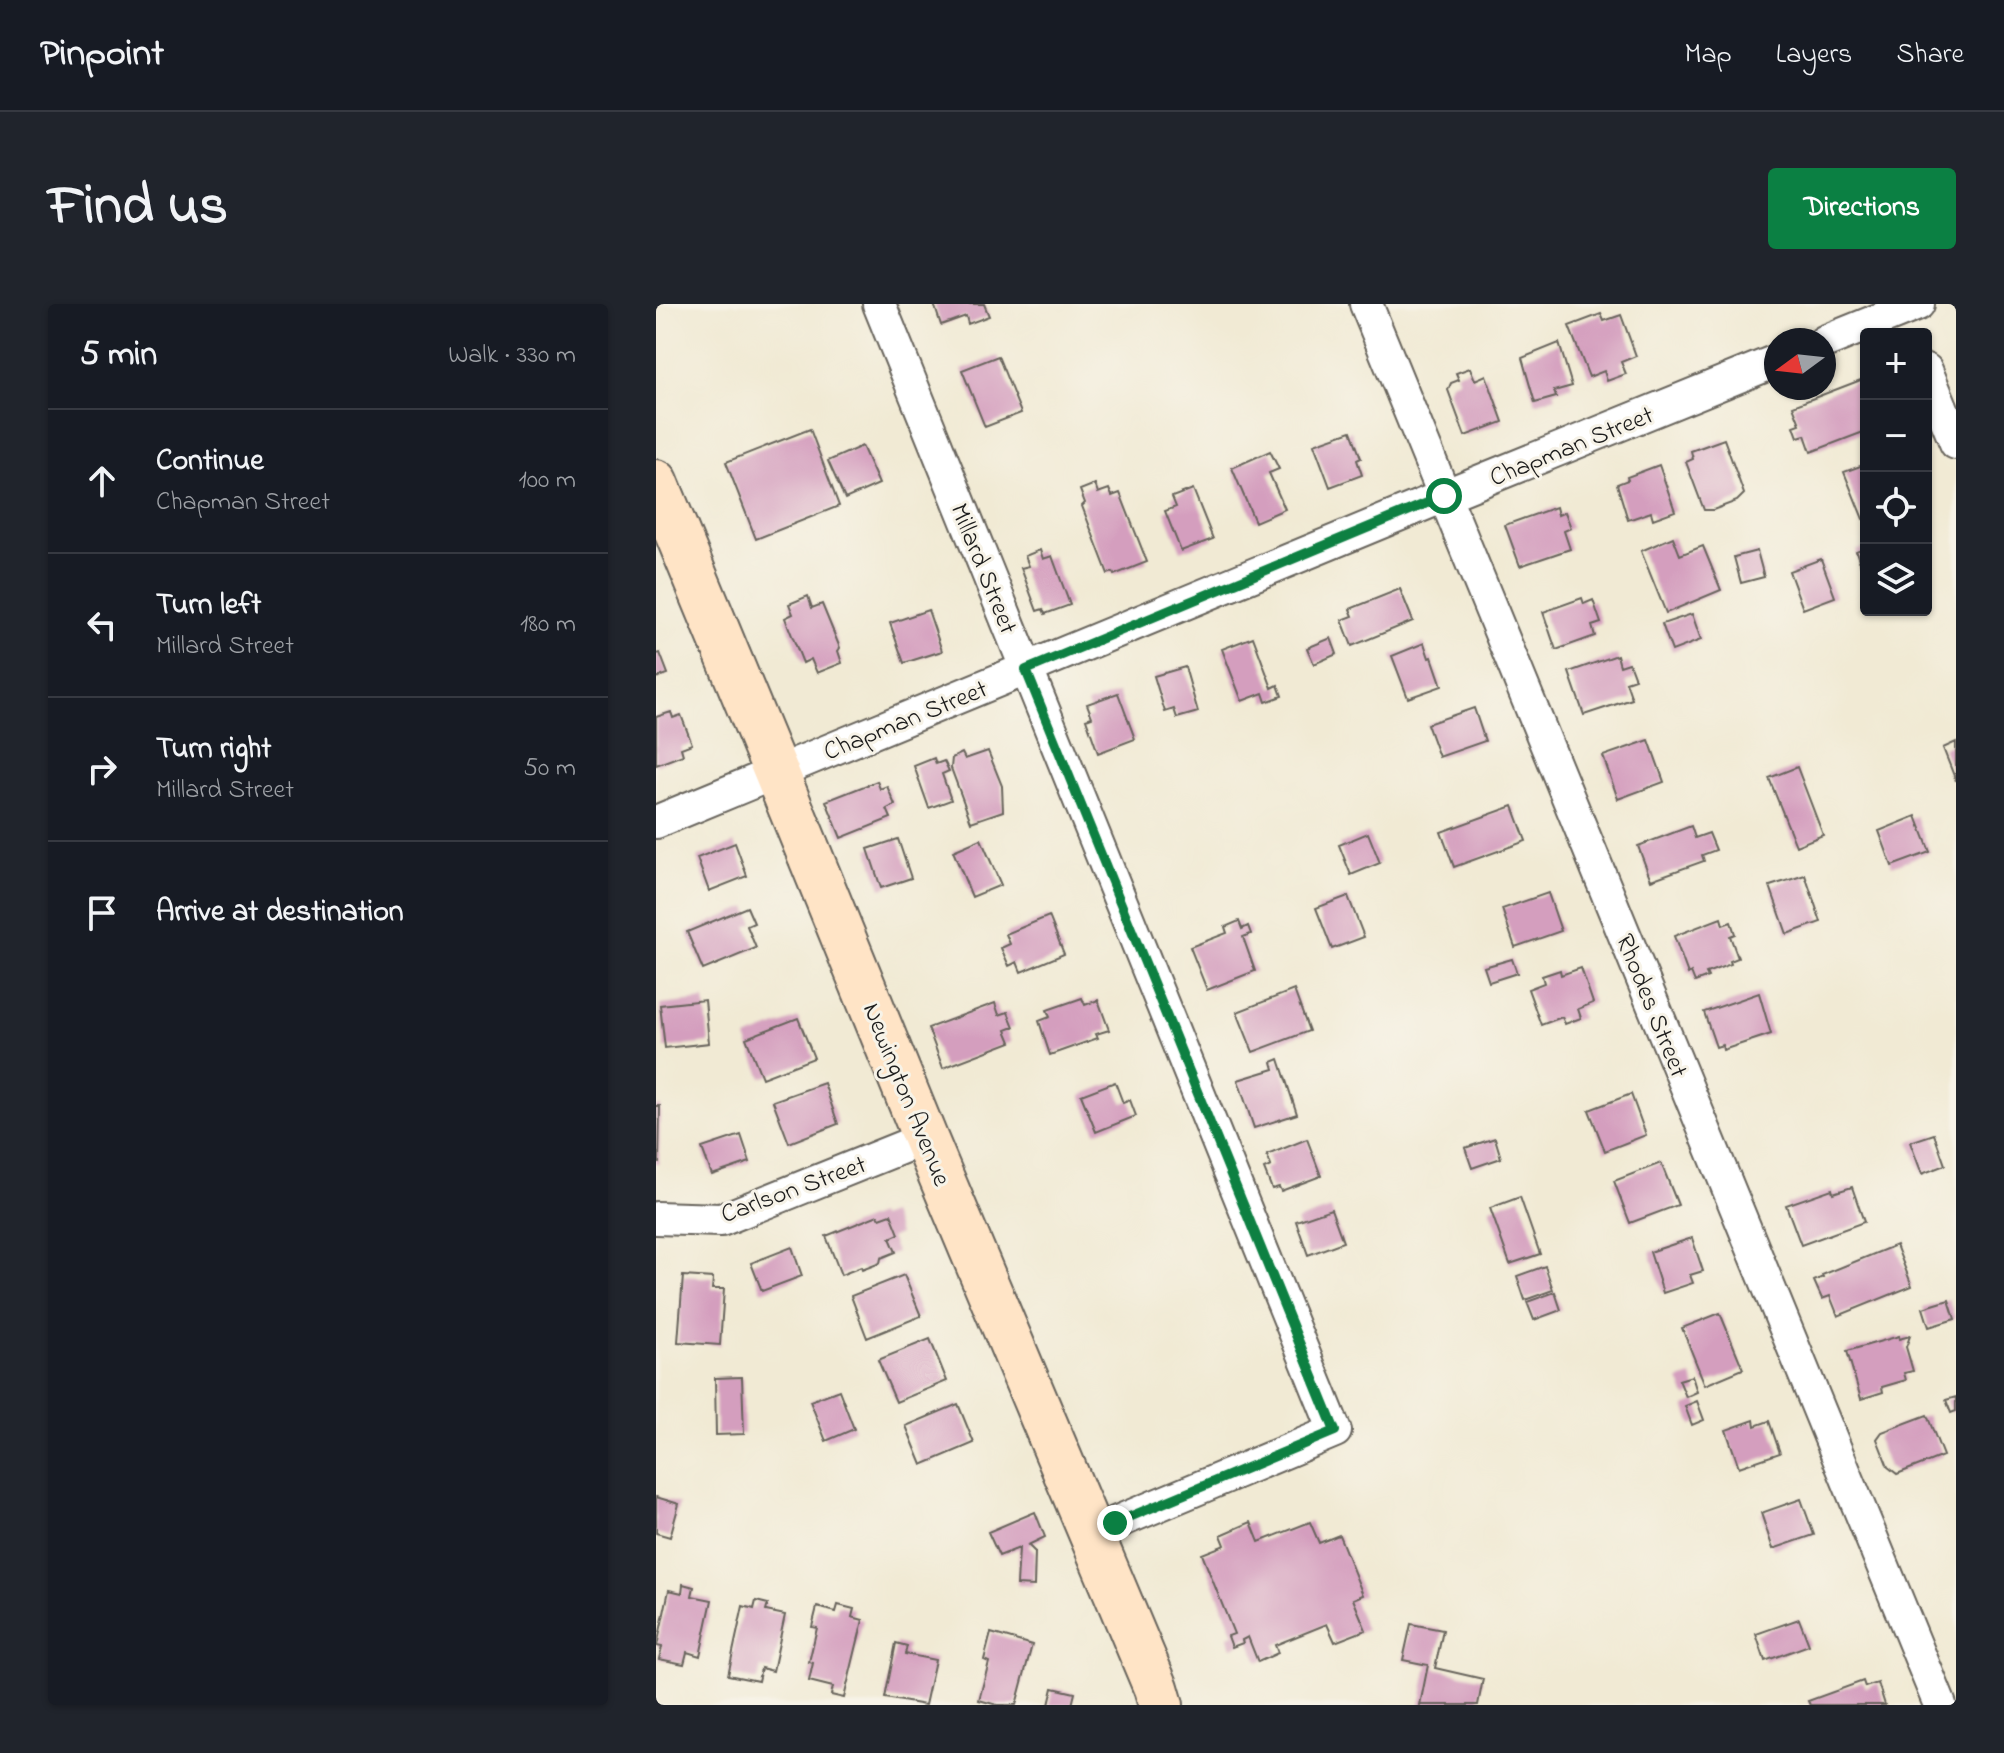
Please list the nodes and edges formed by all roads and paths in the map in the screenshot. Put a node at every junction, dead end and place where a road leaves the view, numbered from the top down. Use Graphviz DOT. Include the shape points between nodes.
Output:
graph roads {
  1 [pos="879,304"];
  2 [pos="1366,304"];
  3 [pos="1907,313"];
  4 [pos="1836,338"];
  5 [pos="1764,366"];
  6 [pos="1932,385"];
  7 [pos="1956,443"];
  8 [pos="656,482"];
  9 [pos="1444,496"];
  10 [pos="1026,670"];
  11 [pos="776,772"];
  12 [pos="656,822"];
  13 [pos="925,1138"];
  14 [pos="656,1218"];
  15 [pos="1091,1533"];
  16 [pos="1161,1705"];
  17 [pos="1940,1705"];
  1 -- 10 [label="street, Millard Street"];
  2 -- 9 [label="street, Rhodes Street"];
  3 -- 4 [label="street"];
  5 -- 9 [label="street, Chapman Street"];
  6 -- 7 [label="street"];
  8 -- 11 [label="main road, Newington Avenue"];
  9 -- 10 [label="street, Chapman Street"];
  9 -- 17 [label="street, Rhodes Street"];
  10 -- 11 [label="street, Chapman Street"];
  10 -- 15 [label="street, Millard Street" via="1335,1431"];
  11 -- 12 [label="street, Chapman Street"];
  11 -- 13 [label="main road, Newington Avenue"];
  13 -- 14 [label="street, Carlson Street" via="721,1220"];
  13 -- 15 [label="main road, Newington Avenue"];
  15 -- 16 [label="main road, Newington Avenue"];
}
